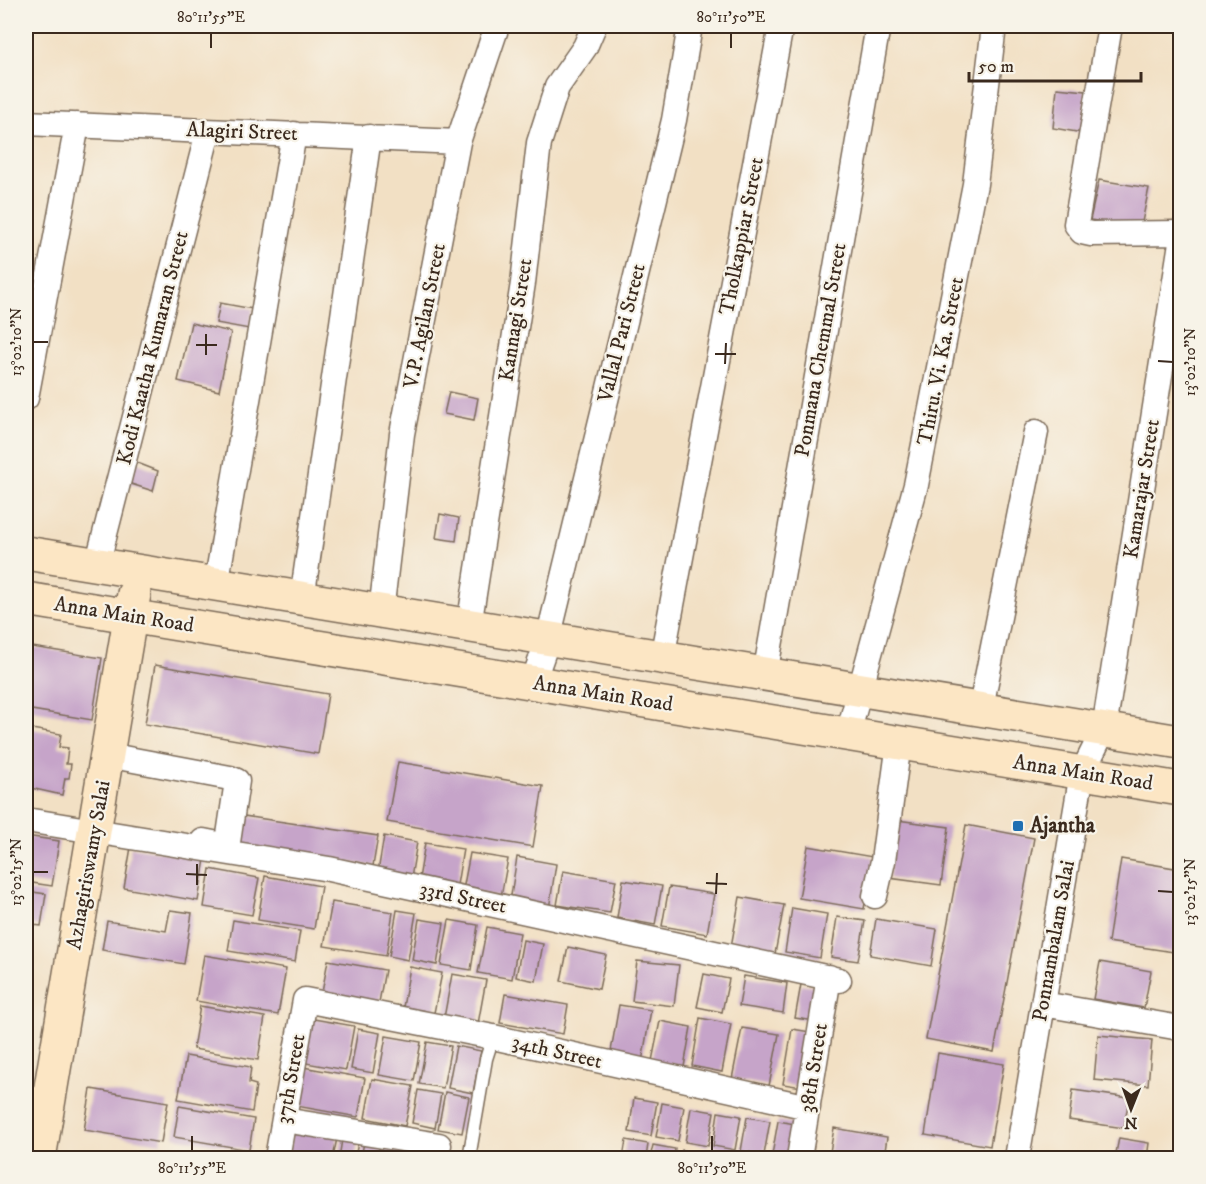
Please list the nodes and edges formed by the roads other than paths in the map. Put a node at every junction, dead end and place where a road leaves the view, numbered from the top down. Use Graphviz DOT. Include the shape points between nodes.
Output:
graph roads {
  1 [pos="497,26"];
  2 [pos="594,26"];
  3 [pos="690,26"];
  4 [pos="781,26"];
  5 [pos="878,26"];
  6 [pos="993,26"];
  7 [pos="1110,26"];
  8 [pos="26,123"];
  9 [pos="77,125"];
  10 [pos="208,132"];
  11 [pos="294,134"];
  12 [pos="369,137"];
  13 [pos="458,142"];
  14 [pos="1180,233"];
  15 [pos="1180,249"];
  16 [pos="33,320"];
  17 [pos="26,398"];
  18 [pos="1036,432"];
  19 [pos="26,553"];
  20 [pos="97,565"];
  21 [pos="138,571"];
  22 [pos="216,585"];
  23 [pos="26,599"];
  24 [pos="302,599"];
  25 [pos="381,612"];
  26 [pos="131,615"];
  27 [pos="469,626"];
  28 [pos="548,639"];
  29 [pos="662,658"];
  30 [pos="765,675"];
  31 [pos="533,682"];
  32 [pos="859,692"];
  33 [pos="981,707"];
  34 [pos="1104,729"];
  35 [pos="849,734"];
  36 [pos="1180,742"];
  37 [pos="899,743"];
  38 [pos="107,756"];
  39 [pos="1082,773"];
  40 [pos="1180,789"];
  41 [pos="26,820"];
  42 [pos="96,824"];
  43 [pos="875,896"];
  44 [pos="834,978"];
  45 [pos="305,1000"];
  46 [pos="1043,1004"];
  47 [pos="1180,1029"];
  48 [pos="493,1037"];
  49 [pos="808,1107"];
  50 [pos="284,1120"];
  51 [pos="440,1145"];
  52 [pos="39,1158"];
  53 [pos="277,1158"];
  54 [pos="469,1158"];
  55 [pos="799,1158"];
  56 [pos="1017,1158"];
  1 -- 13 [label="street, V.P. Agilan Street"];
  2 -- 27 [label="street, Kannagi Street" via="585,47 557,87 538,143 523,283"];
  3 -- 28 [label="street, Vallal Pari Street" via="674,120"];
  4 -- 29 [label="street, Tholkappiar Street"];
  5 -- 30 [label="street, Ponmana Chemmal Street"];
  6 -- 32 [label="street, Thiru. Vi. Ka. Street" via="975,184 916,485"];
  7 -- 14 [label="street" via="1076,224 1082,232 1091,234"];
  8 -- 9 [label="street, Alagiri Street"];
  9 -- 10 [label="street, Alagiri Street"];
  9 -- 16 [label="street"];
  10 -- 11 [label="street, Alagiri Street"];
  10 -- 20 [label="street, Kodi Kaatha Kumaran Street"];
  11 -- 12 [label="street, Alagiri Street"];
  11 -- 22 [label="street"];
  12 -- 13 [label="street, Alagiri Street"];
  12 -- 24 [label="street"];
  13 -- 25 [label="street, V.P. Agilan Street" via="402,434"];
  15 -- 34 [label="street, Kamarajar Street"];
  16 -- 17 [label="street"];
  18 -- 33 [label="street"];
  19 -- 20 [label="main road"];
  20 -- 21 [label="main road"];
  21 -- 22 [label="main road"];
  21 -- 26 [label="main road, Azhagiriswamy Salai"];
  22 -- 24 [label="main road"];
  23 -- 26 [label="main road, Anna Main Road"];
  24 -- 25 [label="main road"];
  25 -- 27 [label="main road"];
  26 -- 31 [label="main road, Anna Main Road"];
  26 -- 38 [label="main road, Azhagiriswamy Salai"];
  27 -- 28 [label="main road"];
  28 -- 29 [label="main road"];
  28 -- 31 [label="street, Vallal Pari Street"];
  29 -- 30 [label="main road"];
  30 -- 32 [label="main road"];
  31 -- 35 [label="main road, Anna Main Road"];
  32 -- 33 [label="main road"];
  32 -- 35 [label="street, Thiru. Vi. Ka. Street"];
  33 -- 34 [label="main road"];
  34 -- 36 [label="main road"];
  34 -- 39 [label="street, Ponnambalam Salai"];
  35 -- 37 [label="main road, Anna Main Road"];
  37 -- 39 [label="main road, Anna Main Road"];
  37 -- 43 [label="street"];
  38 -- 42 [label="main road, Azhagiriswamy Salai"];
  38 -- 42 [label="street" via="234,779 237,785 229,837 224,844 218,844"];
  39 -- 40 [label="main road, Anna Main Road"];
  39 -- 46 [label="street, Ponnambalam Salai"];
  41 -- 42 [label="street"];
  42 -- 44 [label="street, 33rd Street" via="329,868"];
  42 -- 52 [label="main road, Azhagiriswamy Salai"];
  44 -- 49 [label="street, 38th Street"];
  45 -- 48 [label="street, 34th Street"];
  45 -- 50 [label="street, 37th Street"];
  46 -- 47 [label="street"];
  46 -- 56 [label="street, Ponnambalam Salai"];
  48 -- 49 [label="street, 34th Street"];
  48 -- 54 [label="lane"];
  49 -- 55 [label="street, 38th Street"];
  50 -- 51 [label="street"];
  50 -- 53 [label="street, 37th Street"];
}
